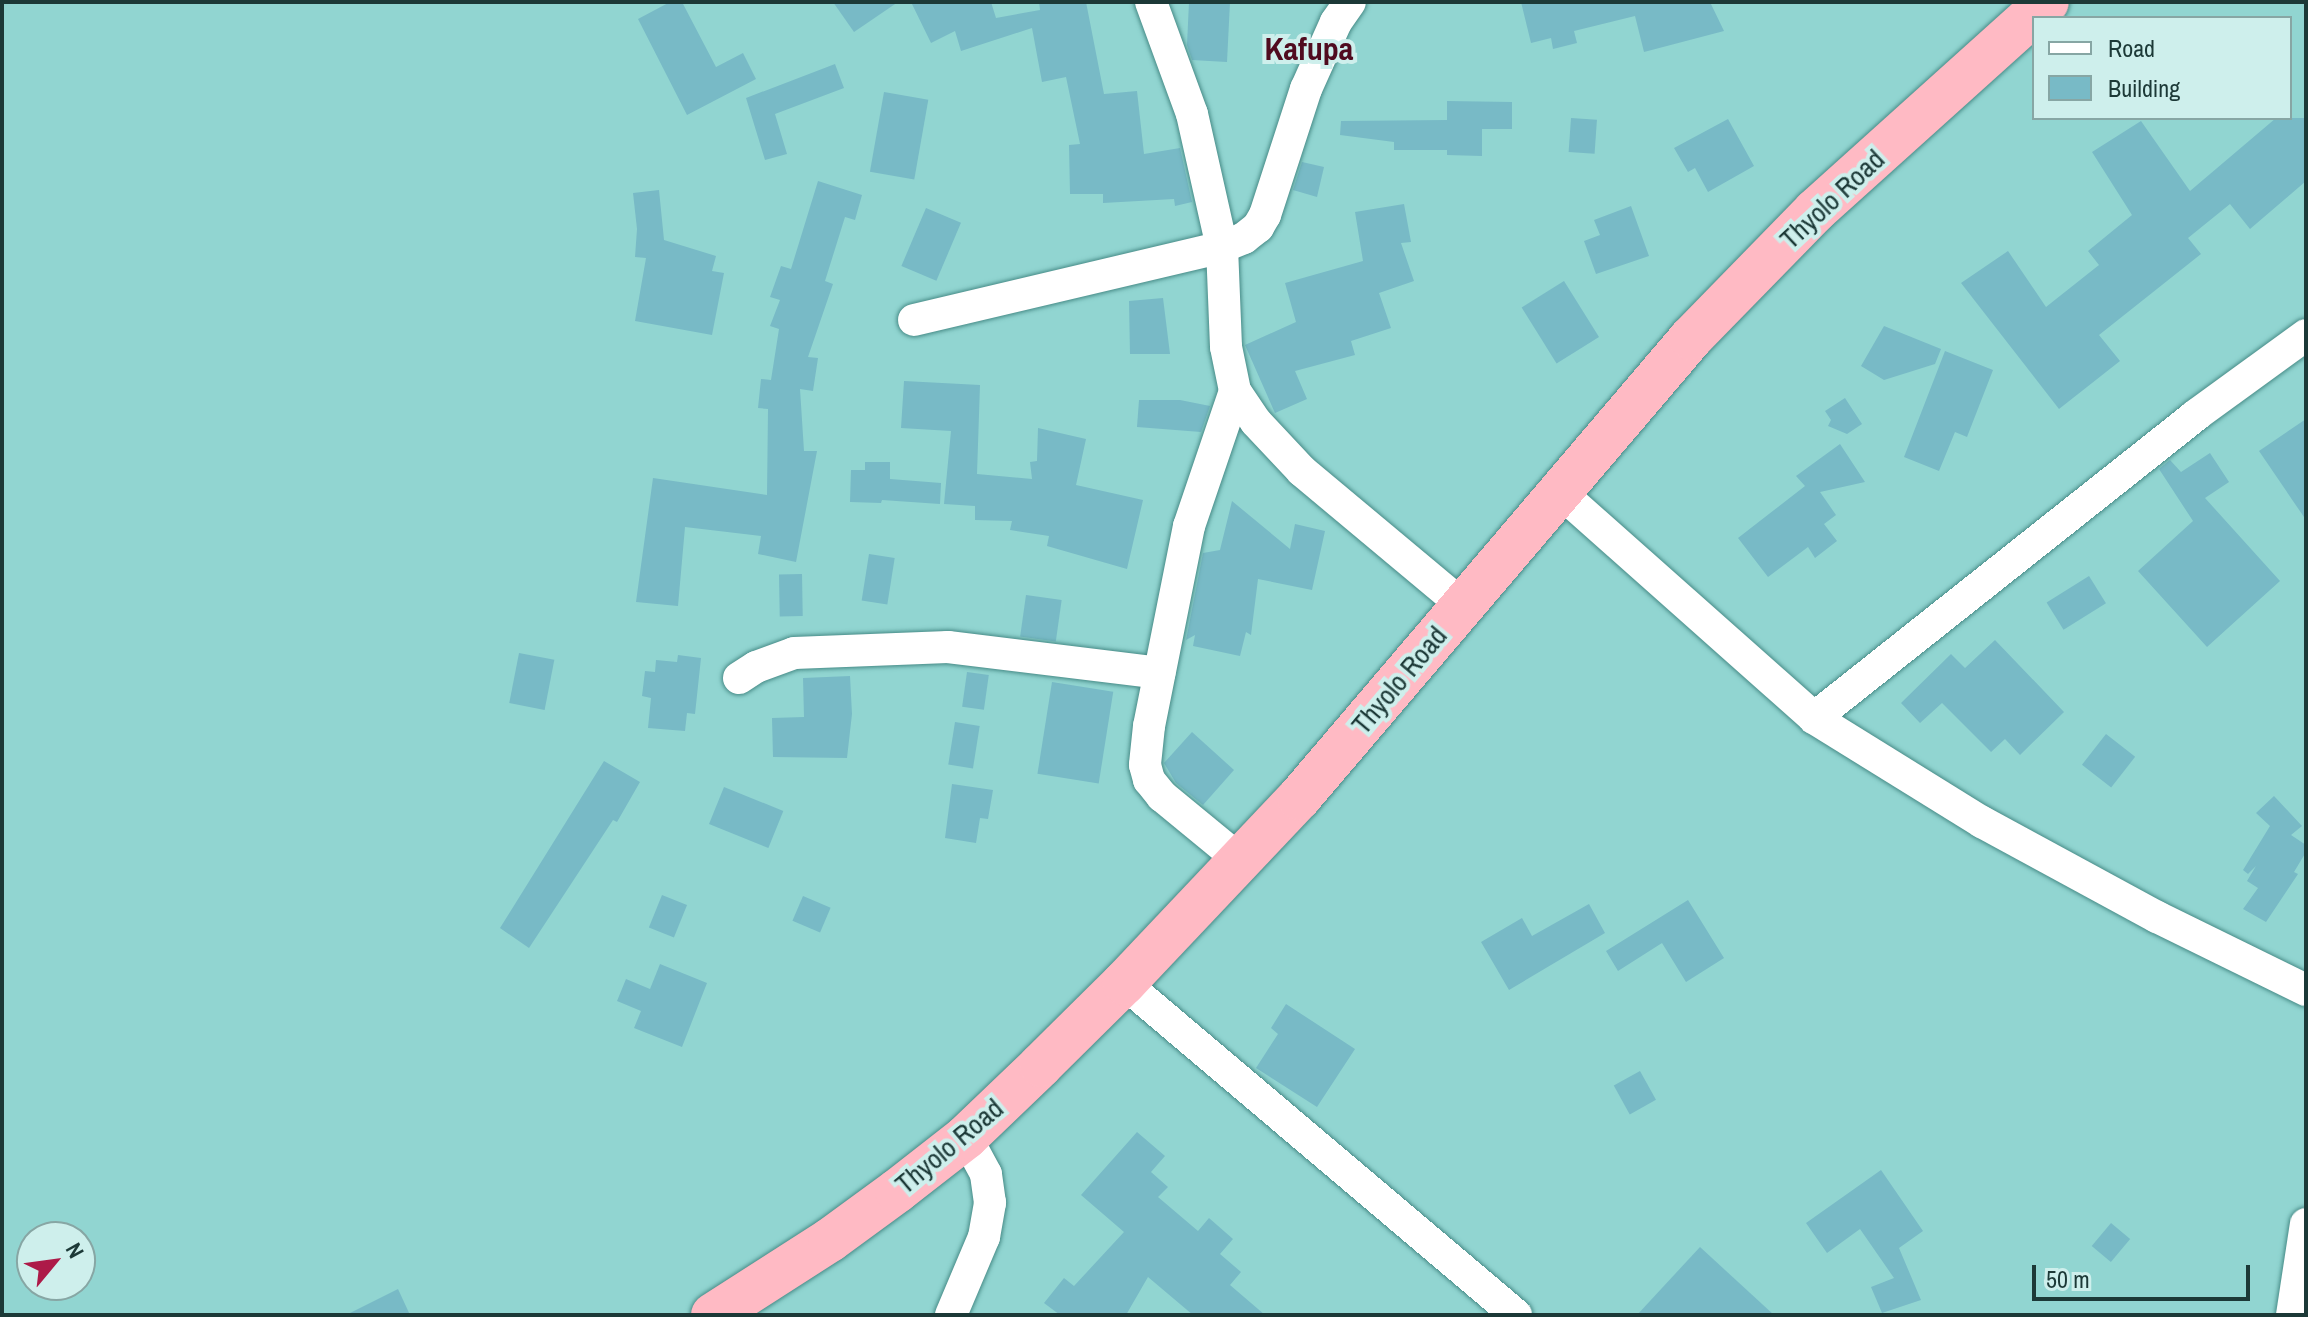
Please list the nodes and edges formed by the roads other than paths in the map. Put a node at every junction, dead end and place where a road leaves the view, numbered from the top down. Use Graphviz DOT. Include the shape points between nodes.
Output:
graph roads {
  1 [pos="1151,2"];
  2 [pos="1350,2"];
  3 [pos="2047,2"];
  4 [pos="1222,247"];
  5 [pos="914,320"];
  6 [pos="2306,335"];
  7 [pos="1235,391"];
  8 [pos="1561,493"];
  9 [pos="1462,605"];
  10 [pos="1159,673"];
  11 [pos="739,678"];
  12 [pos="1814,718"];
  13 [pos="1240,860"];
  14 [pos="1124,983"];
  15 [pos="2306,990"];
  16 [pos="966,1137"];
  17 [pos="2306,1224"];
  18 [pos="713,1315"];
  19 [pos="951,1315"];
  20 [pos="1516,1315"];
  21 [pos="2292,1315"];
  1 -- 4 [label="street" via="1192,114"];
  2 -- 4 [label="street" via="1306,89 1265,215 1244,238"];
  3 -- 8 [label="highway, Thyolo Road" via="1815,211 1691,338"];
  4 -- 5 [label="street"];
  4 -- 7 [label="street" via="1226,347"];
  6 -- 12 [label="street" via="2196,415"];
  7 -- 9 [label="street" via="1302,471"];
  7 -- 10 [label="street" via="1189,526"];
  8 -- 9 [label="highway, Thyolo Road"];
  8 -- 12 [label="street"];
  9 -- 13 [label="highway, Thyolo Road"];
  10 -- 11 [label="street" via="948,647 794,653"];
  10 -- 13 [label="street" via="1145,765 1149,780"];
  12 -- 15 [label="street" via="1982,822"];
  13 -- 14 [label="highway, Thyolo Road"];
  14 -- 16 [label="highway, Thyolo Road"];
  14 -- 20 [label="street"];
  16 -- 18 [label="highway, Thyolo Road" via="830,1240"];
  16 -- 19 [label="street" via="986,1174 990,1203 984,1237"];
  17 -- 21 [label="street"];
}
